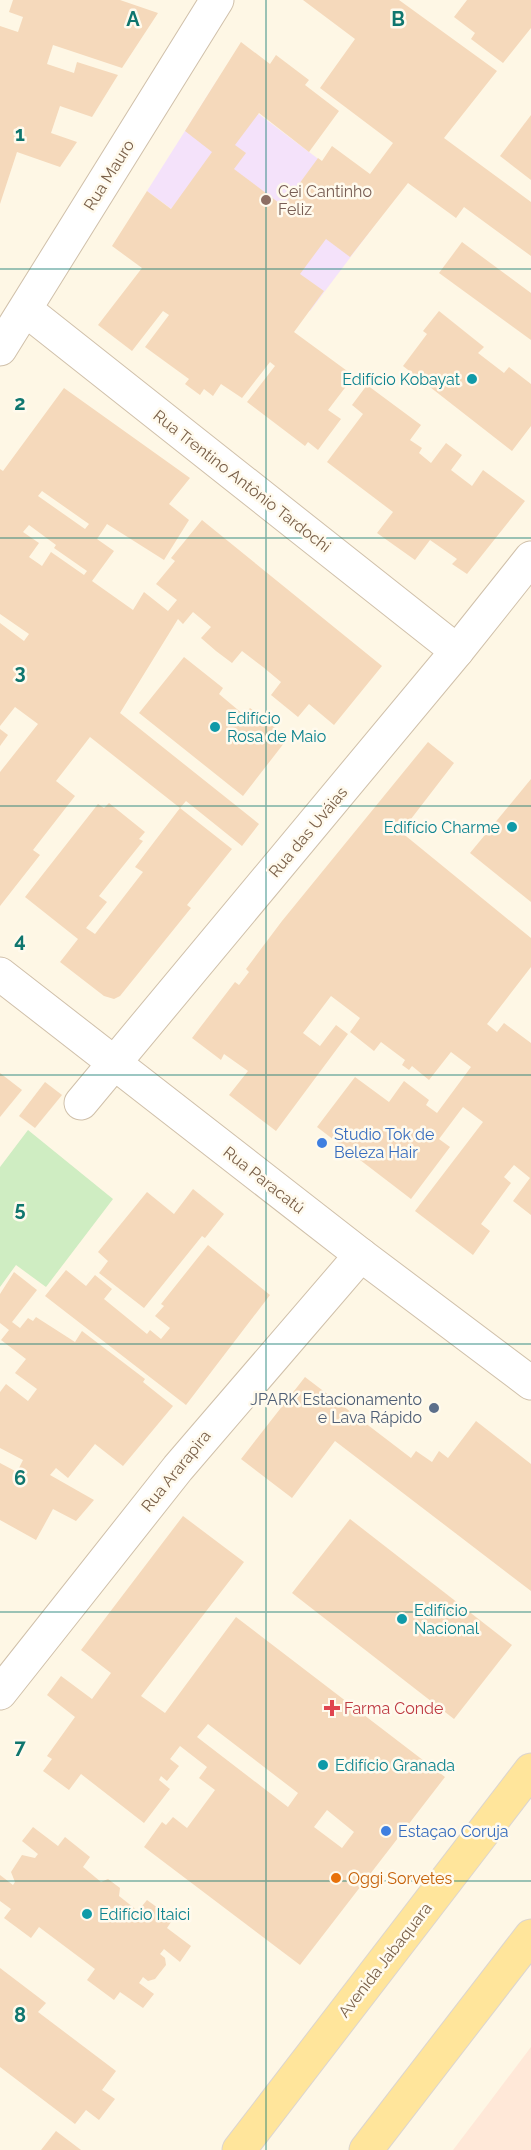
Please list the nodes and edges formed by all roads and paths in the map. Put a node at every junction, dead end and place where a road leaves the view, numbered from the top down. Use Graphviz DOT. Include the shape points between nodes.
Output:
graph roads {
  1 [pos="215,0"];
  2 [pos="26,310"];
  3 [pos="0,350"];
  4 [pos="531,558"];
  5 [pos="457,651"];
  6 [pos="0,974"];
  7 [pos="115,1064"];
  8 [pos="81,1102"];
  9 [pos="361,1255"];
  10 [pos="531,1383"];
  11 [pos="0,1693"];
  12 [pos="531,1770"];
  13 [pos="531,1936"];
  14 [pos="239,2150"];
  15 [pos="366,2150"];
  1 -- 2 [label="street, Rua Mauro"];
  2 -- 3 [label="street, Rua Mauro"];
  2 -- 5 [label="street, Rua Trentino Antônio Tardochi"];
  4 -- 5 [label="street, Rua das Uváias"];
  5 -- 7 [label="street, Rua das Uváias"];
  6 -- 7 [label="street, Rua Paracatú"];
  7 -- 8 [label="street, Rua das Uváias"];
  7 -- 9 [label="street, Rua Paracatú"];
  9 -- 10 [label="street, Rua Paracatú"];
  9 -- 11 [label="street, Rua Ararapira" via="178,1468"];
  12 -- 14 [label="main road, Avenida Jabaquara"];
  13 -- 15 [label="main road"];
}
